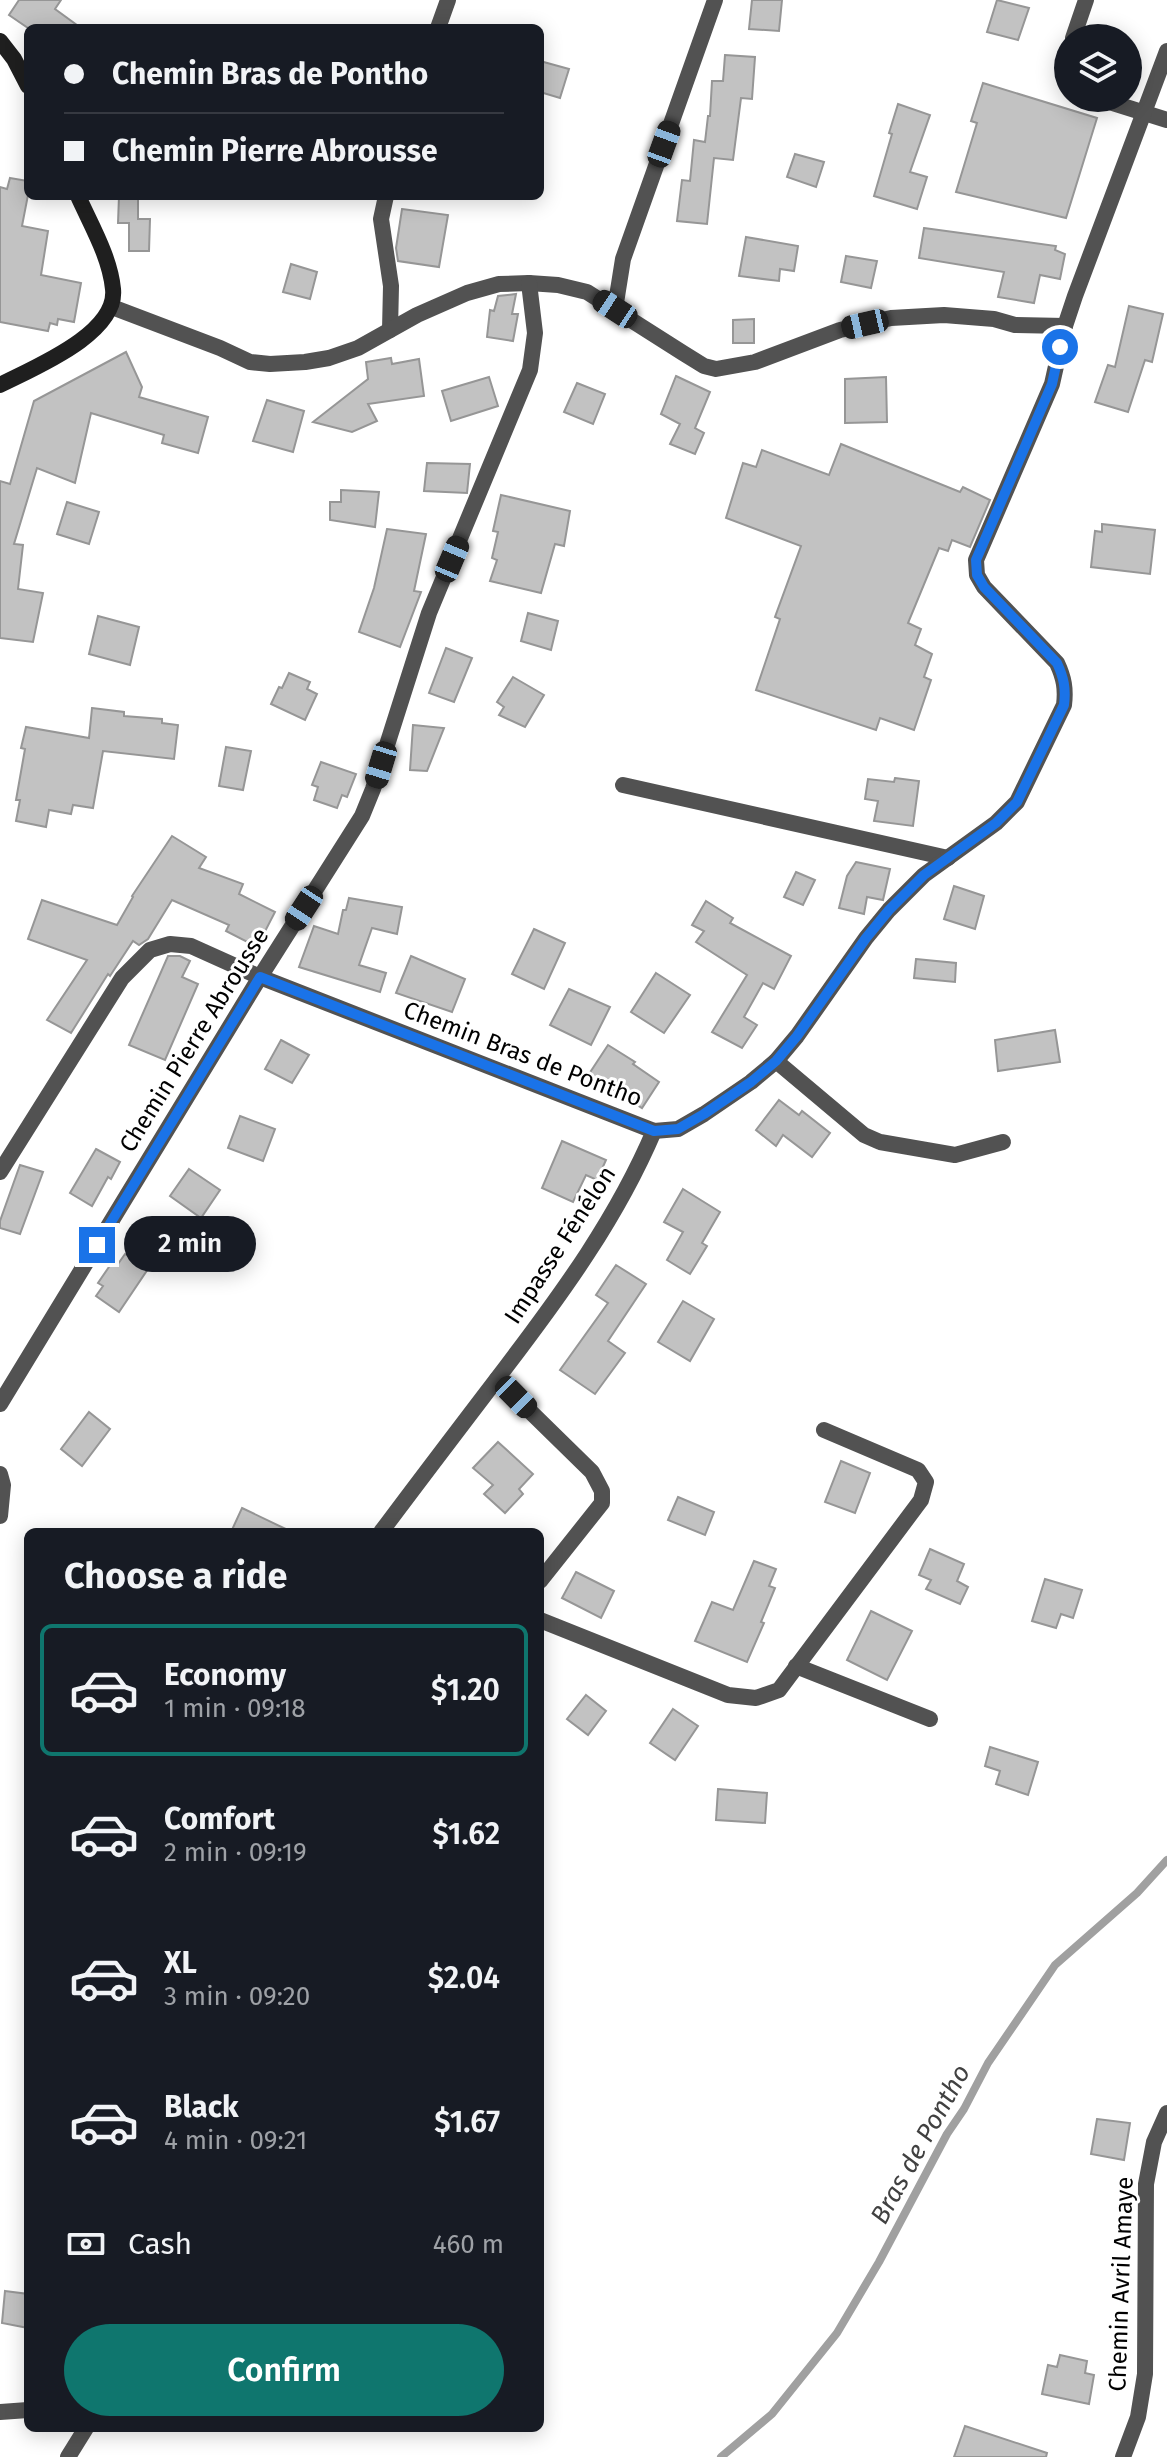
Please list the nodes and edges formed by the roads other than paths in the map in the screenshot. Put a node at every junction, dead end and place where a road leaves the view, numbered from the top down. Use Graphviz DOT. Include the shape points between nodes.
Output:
graph roads {
  1 [pos="448,0"];
  2 [pos="715,0"];
  3 [pos="1086,0"];
  4 [pos="439,24"];
  5 [pos="1078,24"];
  6 [pos="0,41"];
  7 [pos="1167,51"];
  8 [pos="24,78"];
  9 [pos="1137,112"];
  10 [pos="1143,114"];
  11 [pos="1167,120"];
  12 [pos="80,200"];
  13 [pos="385,200"];
  14 [pos="529,283"];
  15 [pos="112,307"];
  16 [pos="615,309"];
  17 [pos="1065,326"];
  18 [pos="390,330"];
  19 [pos="0,385"];
  20 [pos="623,785"];
  21 [pos="948,858"];
  22 [pos="260,977"];
  23 [pos="776,1061"];
  24 [pos="654,1131"];
  25 [pos="1003,1142"];
  26 [pos="0,1172"];
  27 [pos="497,1379"];
  28 [pos="0,1404"];
  29 [pos="824,1430"];
  30 [pos="0,1474"];
  31 [pos="0,1516"];
  32 [pos="384,1528"];
  33 [pos="544,1576"];
  34 [pos="544,1622"];
  35 [pos="796,1666"];
  36 [pos="930,1719"];
  37 [pos="1167,2113"];
  38 [pos="24,2410"];
  39 [pos="0,2412"];
  40 [pos="84,2432"];
  41 [pos="68,2457"];
  42 [pos="1123,2457"];
  1 -- 4 [label="street"];
  2 -- 16 [label="street" via="623,259"];
  3 -- 5 [label="street"];
  6 -- 8 [label="main road"];
  7 -- 10 [label="street, Chemin Bras de Pontho"];
  9 -- 10 [label="street"];
  10 -- 11 [label="street"];
  10 -- 17 [label="street, Chemin Bras de Pontho"];
  12 -- 15 [label="main road" via="105,258"];
  13 -- 18 [label="street" via="381,219 391,286"];
  14 -- 16 [label="street" via="587,292"];
  14 -- 18 [label="street" via="467,293"];
  14 -- 22 [label="street, Chemin Pierre Abrousse" via="535,333 530,370 429,613 373,789 348,840"];
  15 -- 18 [label="street" via="250,362 270,364 329,358"];
  15 -- 19 [label="main road" via="68,349"];
  16 -- 17 [label="street" via="716,369 755,362 840,330 891,318 944,315"];
  17 -- 21 [label="street, Chemin Bras de Pontho" via="1052,384 976,560 984,587 1057,663 1066,691 1064,705 1017,802"];
  20 -- 21 [label="street"];
  21 -- 23 [label="street, Chemin Bras de Pontho" via="889,910"];
  22 -- 24 [label="street, Chemin Bras de Pontho"];
  22 -- 26 [label="street, Chemin Bras de Pontho" via="191,946 170,944 150,950 122,978"];
  22 -- 28 [label="street, Chemin Pierre Abrousse"];
  23 -- 24 [label="street, Chemin Bras de Pontho" via="678,1129"];
  23 -- 25 [label="street" via="864,1135 880,1142 955,1155"];
  24 -- 27 [label="street, Impasse Fénélon" via="616,1211"];
  27 -- 32 [label="street, Impasse Fénélon"];
  27 -- 33 [label="street" via="592,1472 602,1491 602,1503"];
  29 -- 35 [label="street" via="918,1470 926,1482 921,1500"];
  30 -- 31 [label="street"];
  34 -- 35 [label="street" via="728,1695 756,1698 779,1690"];
  35 -- 36 [label="street"];
  37 -- 42 [label="street, Chemin Avril Amaye" via="1154,2142 1146,2184 1145,2374 1138,2417"];
  38 -- 39 [label="street"];
  40 -- 41 [label="street"];
}
